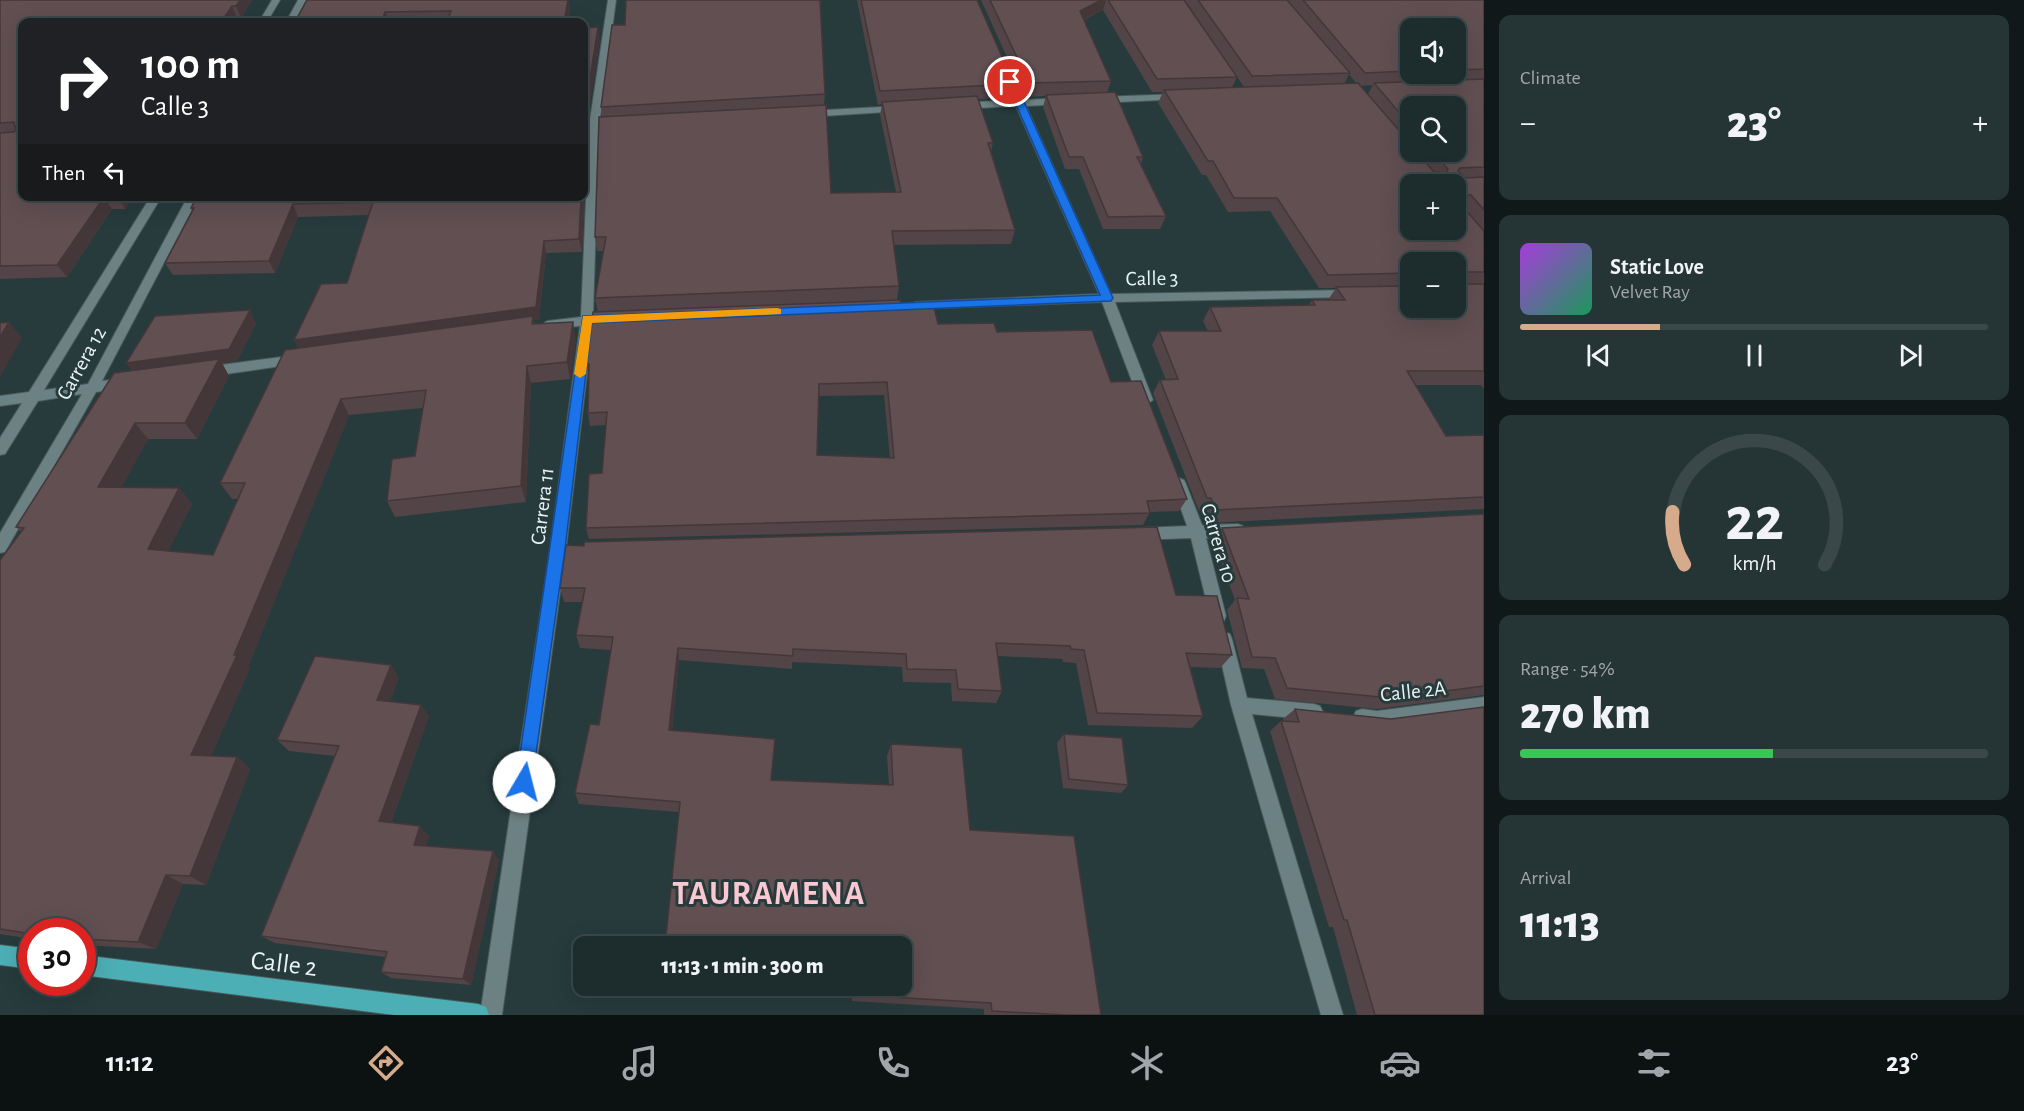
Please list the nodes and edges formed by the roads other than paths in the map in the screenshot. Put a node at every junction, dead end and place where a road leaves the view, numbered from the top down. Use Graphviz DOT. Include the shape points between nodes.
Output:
graph roads {
  1 [pos="276,0"];
  2 [pos="302,0"];
  3 [pos="612,0"];
  4 [pos="265,18"];
  5 [pos="292,18"];
  6 [pos="997,51"];
  7 [pos="1191,97"];
  8 [pos="1077,100"];
  9 [pos="1088,100"];
  10 [pos="1019,102"];
  11 [pos="948,106"];
  12 [pos="913,108"];
  13 [pos="795,115"];
  14 [pos="595,126"];
  15 [pos="154,201"];
  16 [pos="191,201"];
  17 [pos="1363,294"];
  18 [pos="1107,298"];
  19 [pos="906,306"];
  20 [pos="623,318"];
  21 [pos="587,319"];
  22 [pos="528,327"];
  23 [pos="316,357"];
  24 [pos="186,375"];
  25 [pos="139,381"];
  26 [pos="92,388"];
  27 [pos="32,396"];
  28 [pos="0,401"];
  29 [pos="1150,410"];
  30 [pos="0,450"];
  31 [pos="1172,465"];
  32 [pos="1257,529"];
  33 [pos="1197,532"];
  34 [pos="1126,534"];
  35 [pos="0,547"];
  36 [pos="1240,705"];
  37 [pos="1484,705"];
  38 [pos="0,955"];
  39 [pos="18,957"];
  40 [pos="96,967"];
  41 [pos="478,1015"];
  42 [pos="490,1015"];
  43 [pos="1332,1015"];
  1 -- 4 [label="street"];
  2 -- 5 [label="street"];
  3 -- 14 [label="street, Carrera 11"];
  6 -- 10 [label="street"];
  7 -- 9 [label="street"];
  8 -- 10 [label="street"];
  10 -- 11 [label="street"];
  10 -- 18 [label="street"];
  12 -- 13 [label="street"];
  14 -- 21 [label="street, Carrera 11"];
  15 -- 27 [label="street, Carrera 12"];
  16 -- 26 [label="street, Carrera 12"];
  17 -- 18 [label="street, Calle 3"];
  18 -- 19 [label="street, Calle 3"];
  18 -- 29 [label="street"];
  20 -- 21 [label="street"];
  21 -- 22 [label="street"];
  21 -- 42 [label="street, Carrera 11" via="564,549"];
  23 -- 24 [label="street"];
  25 -- 26 [label="street"];
  26 -- 27 [label="street"];
  26 -- 35 [label="street, Carrera 12"];
  27 -- 28 [label="street"];
  27 -- 30 [label="street, Carrera 12"];
  31 -- 33 [label="street, Carrera 10"];
  32 -- 33 [label="street"];
  33 -- 34 [label="street"];
  33 -- 36 [label="street, Carrera 10"];
  36 -- 37 [label="street, Calle 2A" via="1377,719"];
  36 -- 43 [label="street, Carrera 10"];
  38 -- 39 [label="main road"];
  40 -- 41 [label="main road, Calle 2"];
}
